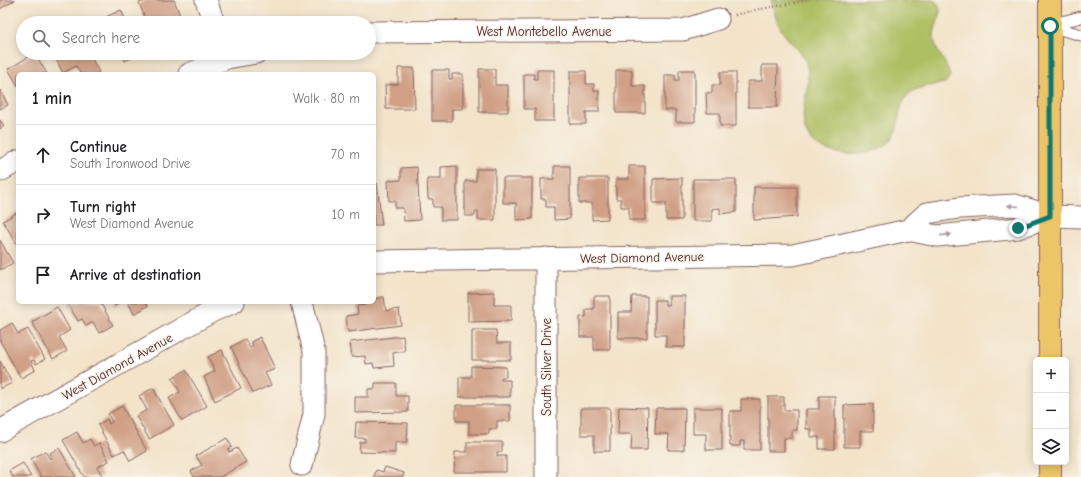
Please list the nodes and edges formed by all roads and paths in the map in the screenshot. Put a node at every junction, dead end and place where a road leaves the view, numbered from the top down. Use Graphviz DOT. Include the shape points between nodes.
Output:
graph roads {
  1 [pos="206,0"];
  2 [pos="807,0"];
  3 [pos="1050,0"];
  4 [pos="212,16"];
  5 [pos="1081,17"];
  6 [pos="718,19"];
  7 [pos="1050,26"];
  8 [pos="376,32"];
  9 [pos="1081,35"];
  10 [pos="228,62"];
  11 [pos="196,72"];
  12 [pos="16,162"];
  13 [pos="0,172"];
  14 [pos="1050,216"];
  15 [pos="1081,217"];
  16 [pos="546,258"];
  17 [pos="376,261"];
  18 [pos="230,304"];
  19 [pos="302,304"];
  20 [pos="1050,357"];
  21 [pos="0,431"];
  22 [pos="302,465"];
  23 [pos="1050,465"];
  24 [pos="546,477"];
  25 [pos="1050,477"];
  1 -- 4 [label="street"];
  2 -- 6 [label="path"];
  3 -- 7 [label="main road"];
  5 -- 7 [label="lane"];
  6 -- 8 [label="street, West Montebello Avenue" via="684,30"];
  7 -- 9 [label="lane"];
  7 -- 14 [label="main road"];
  10 -- 11 [label="street"];
  12 -- 13 [label="street"];
  14 -- 15 [label="street, West Diamond Avenue"];
  14 -- 16 [label="street, West Diamond Avenue" via="1010,229 937,236 908,230 793,255"];
  14 -- 20 [label="main road"];
  16 -- 17 [label="street, West Diamond Avenue"];
  16 -- 24 [label="street, South Silver Drive"];
  18 -- 21 [label="street, West Diamond Avenue"];
  19 -- 22 [label="street" via="314,351 314,414"];
  23 -- 25 [label="main road"];
}
